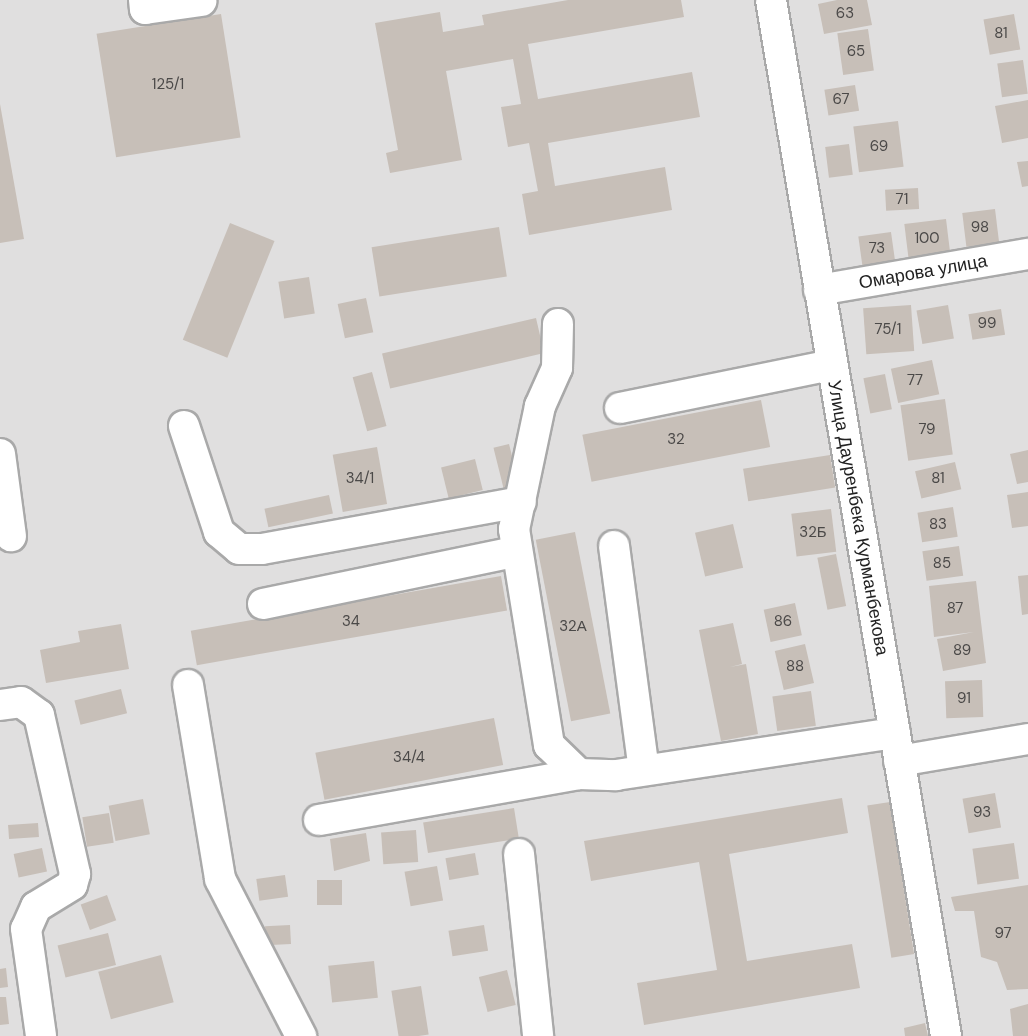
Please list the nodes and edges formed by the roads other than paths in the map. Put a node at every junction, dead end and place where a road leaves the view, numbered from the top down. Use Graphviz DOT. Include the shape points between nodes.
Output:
graph roads {
  1 [pos="144,0"];
  2 [pos="771,0"];
  3 [pos="201,1"];
  4 [pos="1028,254"];
  5 [pos="819,290"];
  6 [pos="558,324"];
  7 [pos="831,365"];
  8 [pos="620,408"];
  9 [pos="184,426"];
  10 [pos="0,454"];
  11 [pos="521,502"];
  12 [pos="11,536"];
  13 [pos="614,546"];
  14 [pos="515,552"];
  15 [pos="263,604"];
  16 [pos="188,685"];
  17 [pos="0,705"];
  18 [pos="1028,739"];
  19 [pos="897,747"];
  20 [pos="644,770"];
  21 [pos="579,774"];
  22 [pos="319,820"];
  23 [pos="519,854"];
  24 [pos="40,1036"];
  25 [pos="301,1036"];
  26 [pos="538,1036"];
  27 [pos="946,1036"];
  1 -- 3 [label="street" via="145,9"];
  2 -- 5 [label="street, Улица Дауренбека Курманбекова"];
  4 -- 5 [label="street, Омарова улица"];
  5 -- 7 [label="street, Улица Дауренбека Курманбекова"];
  6 -- 11 [label="street" via="557,368 540,406"];
  7 -- 8 [label="street"];
  7 -- 19 [label="street, Улица Дауренбека Курманбекова"];
  9 -- 11 [label="street" via="219,532 239,549 262,549"];
  10 -- 12 [label="street"];
  11 -- 14 [label="street" via="514,529"];
  13 -- 20 [label="street"];
  14 -- 15 [label="street"];
  14 -- 21 [label="street" via="549,745"];
  16 -- 25 [label="street" via="220,879"];
  17 -- 24 [label="street" via="21,702 39,715 75,874 67,890 36,907 26,929"];
  18 -- 19 [label="street"];
  19 -- 20 [label="street"];
  19 -- 27 [label="street, Улица Дауренбека Курманбекова"];
  20 -- 21 [label="street"];
  21 -- 22 [label="street"];
  23 -- 26 [label="street"];
}
